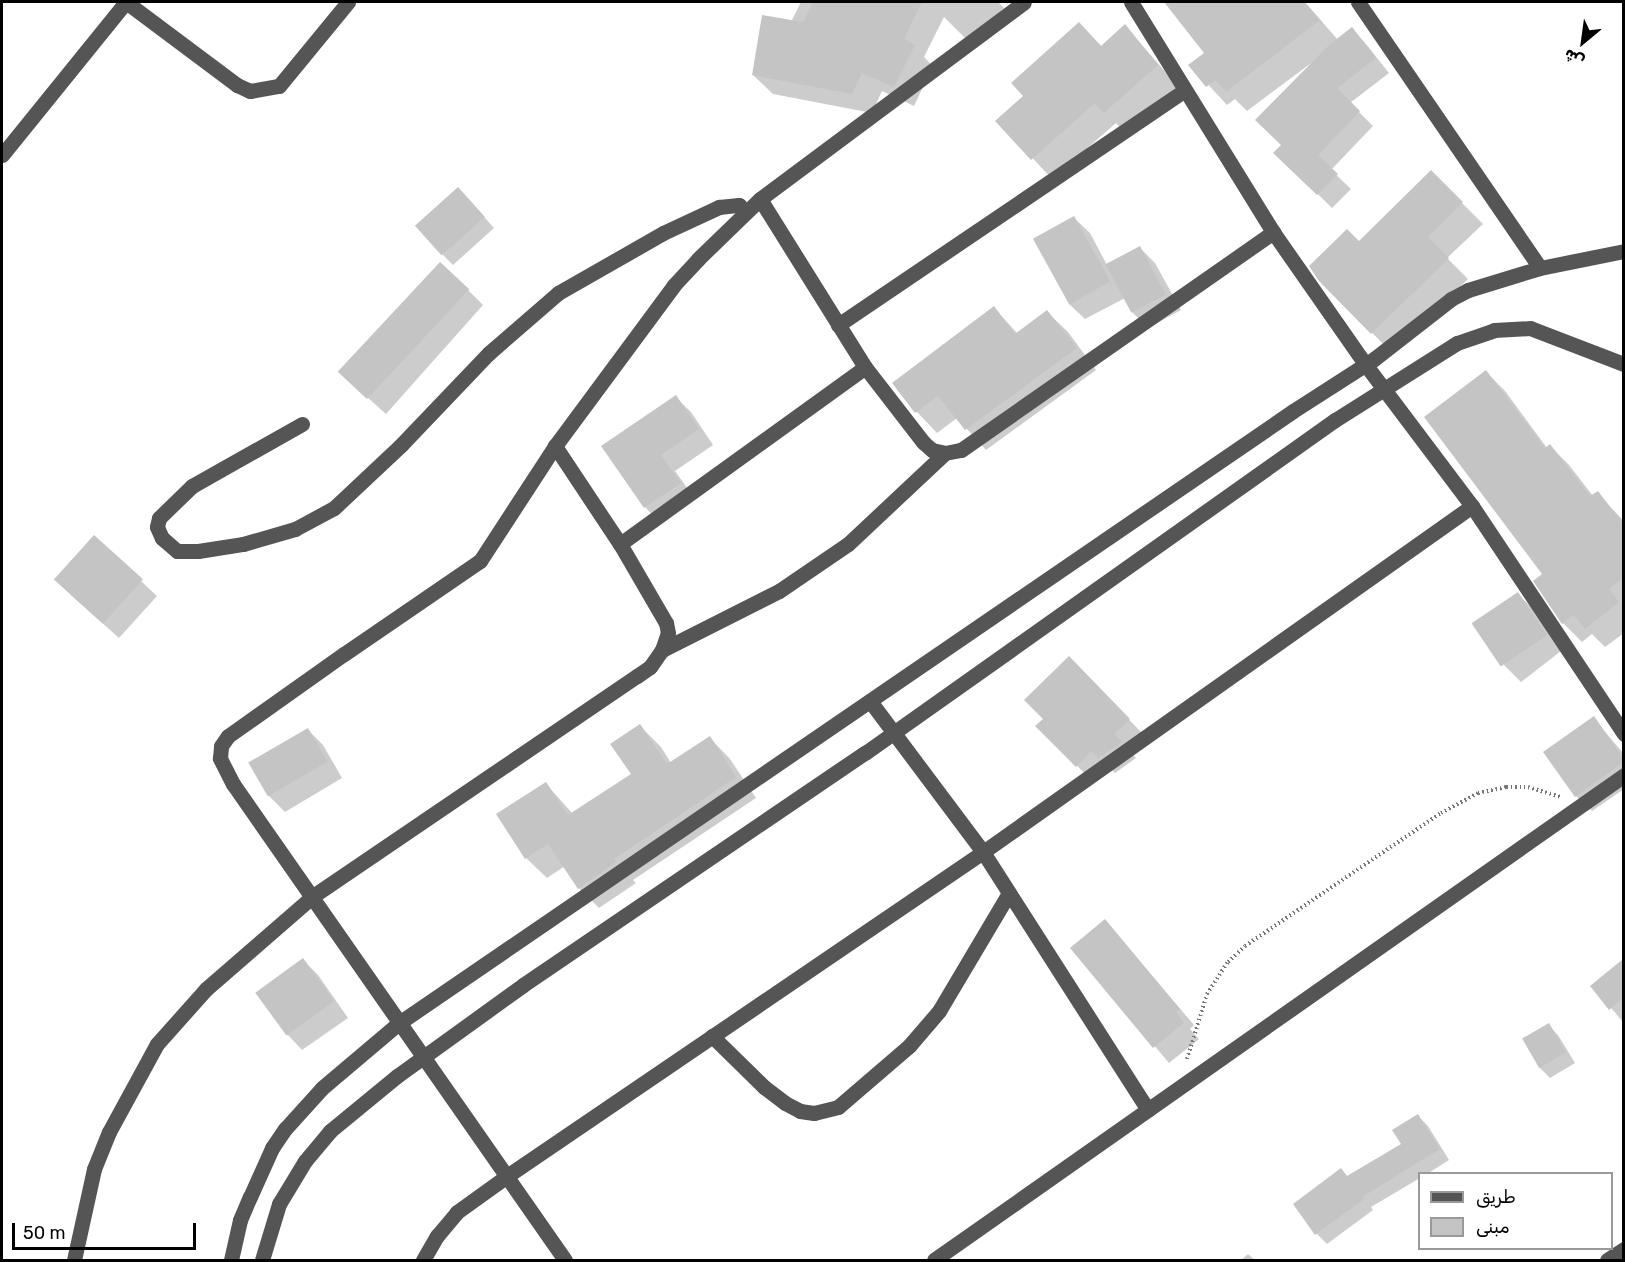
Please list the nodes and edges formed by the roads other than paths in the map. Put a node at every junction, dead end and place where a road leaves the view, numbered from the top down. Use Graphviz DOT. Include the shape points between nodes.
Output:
graph roads {
  1 [pos="126,2"];
  2 [pos="348,2"];
  3 [pos="1024,2"];
  4 [pos="1131,2"];
  5 [pos="1358,2"];
  6 [pos="1184,91"];
  7 [pos="2,155"];
  8 [pos="760,199"];
  9 [pos="746,212"];
  10 [pos="1273,232"];
  11 [pos="1623,251"];
  12 [pos="1540,268"];
  13 [pos="838,325"];
  14 [pos="1365,364"];
  15 [pos="1623,364"];
  16 [pos="865,367"];
  17 [pos="1386,388"];
  18 [pos="302,424"];
  19 [pos="555,446"];
  20 [pos="945,453"];
  21 [pos="1472,506"];
  22 [pos="620,544"];
  23 [pos="662,650"];
  24 [pos="870,701"];
  25 [pos="892,734"];
  26 [pos="1623,734"];
  27 [pos="1623,775"];
  28 [pos="983,852"];
  29 [pos="1009,893"];
  30 [pos="313,897"];
  31 [pos="399,1023"];
  32 [pos="712,1036"];
  33 [pos="422,1056"];
  34 [pos="1148,1110"];
  35 [pos="507,1176"];
  36 [pos="1623,1249"];
  37 [pos="74,1260"];
  38 [pos="231,1260"];
  39 [pos="262,1260"];
  40 [pos="423,1260"];
  41 [pos="565,1260"];
  42 [pos="934,1260"];
  43 [pos="1607,1260"];
  1 -- 2 [label="street" via="250,91 279,86"];
  1 -- 7 [label="street"];
  3 -- 8 [label="street"];
  4 -- 6 [label="street"];
  5 -- 12 [label="street"];
  6 -- 10 [label="street"];
  6 -- 13 [label="street"];
  8 -- 9 [label="street"];
  8 -- 13 [label="street"];
  9 -- 18 [label="street" via="739,205 719,207 663,233 558,293 489,353 401,446 334,508 295,529 243,544 177,551 162,538 159,518 192,486"];
  9 -- 19 [label="street" via="674,285"];
  10 -- 14 [label="street"];
  10 -- 20 [label="street" via="961,450"];
  11 -- 12 [label="street"];
  12 -- 14 [label="street" via="1451,298"];
  13 -- 16 [label="street"];
  14 -- 17 [label="street"];
  14 -- 24 [label="street"];
  15 -- 17 [label="street" via="1552,334 1513,327 1457,343"];
  16 -- 20 [label="street" via="923,442 932,450"];
  16 -- 22 [label="street"];
  17 -- 21 [label="street"];
  17 -- 25 [label="street" via="1335,420"];
  19 -- 22 [label="street"];
  19 -- 30 [label="street" via="480,561 334,660 228,736 221,746 220,758 233,784"];
  20 -- 23 [label="street" via="848,544 779,591"];
  21 -- 26 [label="street"];
  21 -- 28 [label="street"];
  22 -- 23 [label="street" via="666,623 668,633"];
  23 -- 30 [label="street" via="644,671"];
  24 -- 25 [label="street"];
  24 -- 31 [label="street"];
  25 -- 28 [label="street"];
  25 -- 33 [label="street"];
  27 -- 34 [label="street"];
  28 -- 29 [label="street"];
  28 -- 32 [label="street"];
  29 -- 32 [label="street" via="939,1011 909,1046 838,1107 814,1113 785,1103"];
  29 -- 34 [label="street"];
  30 -- 31 [label="street"];
  30 -- 37 [label="street" via="206,989 157,1044 109,1132 94,1169"];
  31 -- 33 [label="street"];
  31 -- 38 [label="street" via="321,1088 285,1129 272,1148 240,1220"];
  32 -- 35 [label="street"];
  33 -- 35 [label="street"];
  33 -- 39 [label="street" via="330,1131 305,1161 279,1204"];
  34 -- 42 [label="street"];
  35 -- 40 [label="street" via="457,1212"];
  35 -- 41 [label="street"];
  36 -- 43 [label="street"];
}
